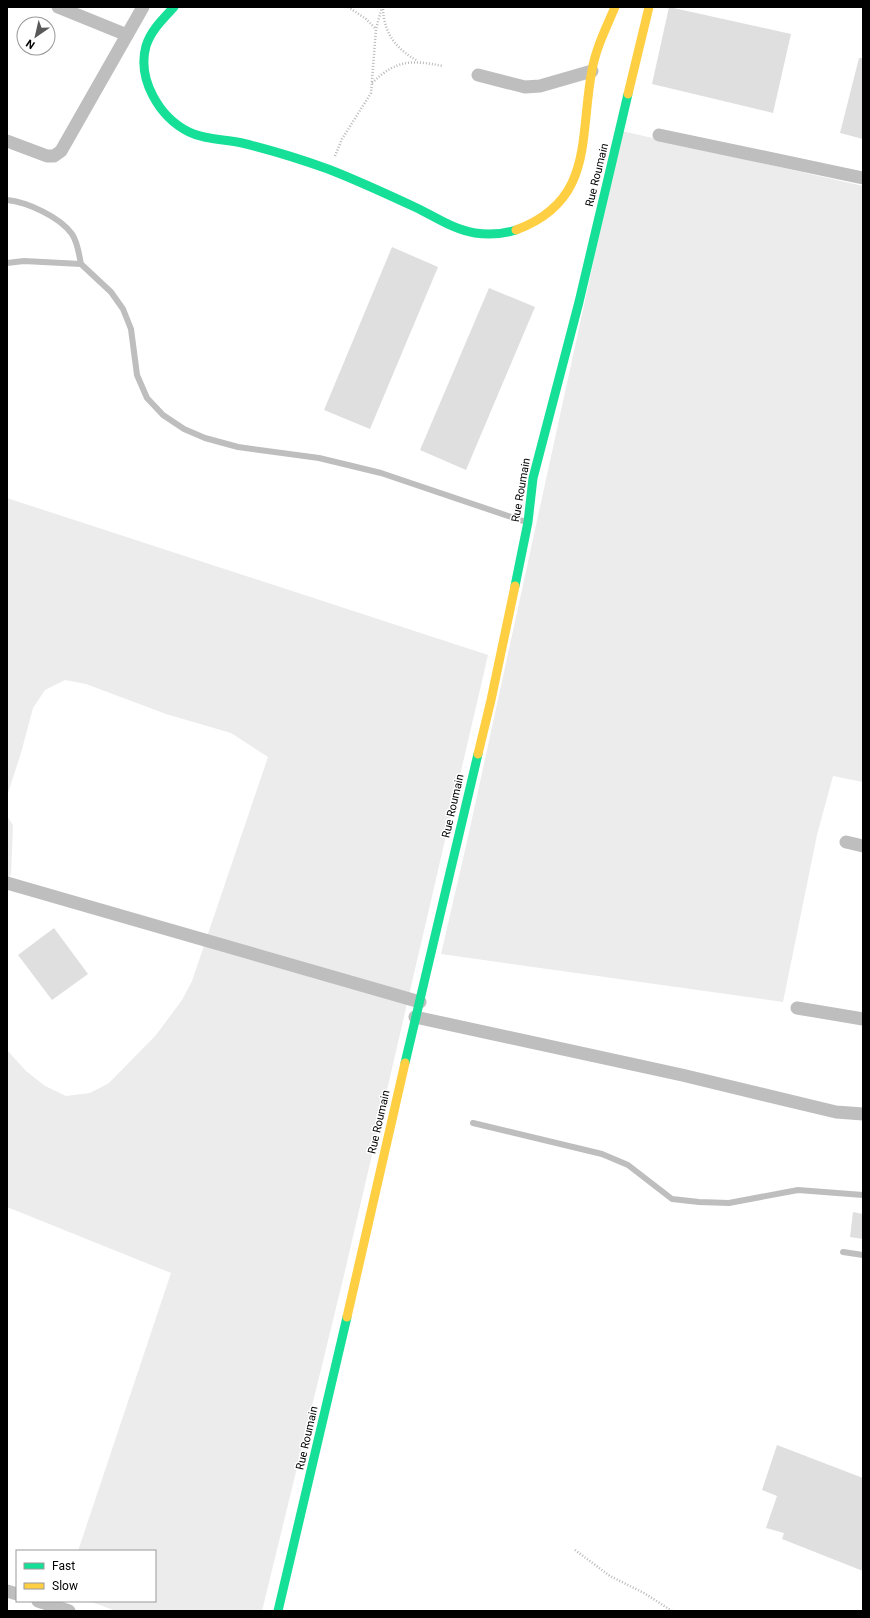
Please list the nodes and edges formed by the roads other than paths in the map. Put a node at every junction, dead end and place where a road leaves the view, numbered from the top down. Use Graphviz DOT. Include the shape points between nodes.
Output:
graph roads {
  1 [pos="58,7"];
  2 [pos="143,7"];
  3 [pos="174,7"];
  4 [pos="615,7"];
  5 [pos="649,7"];
  6 [pos="127,35"];
  7 [pos="592,71"];
  8 [pos="478,75"];
  9 [pos="659,135"];
  10 [pos="7,140"];
  11 [pos="863,178"];
  12 [pos="7,200"];
  13 [pos="7,263"];
  14 [pos="81,264"];
  15 [pos="528,522"];
  16 [pos="846,842"];
  17 [pos="863,846"];
  18 [pos="7,883"];
  19 [pos="420,1002"];
  20 [pos="798,1008"];
  21 [pos="415,1017"];
  22 [pos="863,1019"];
  23 [pos="863,1114"];
  24 [pos="473,1124"];
  25 [pos="863,1195"];
  26 [pos="843,1252"];
  27 [pos="863,1255"];
  28 [pos="41,1602"];
  29 [pos="69,1611"];
  30 [pos="278,1611"];
  1 -- 6 [label="street"];
  2 -- 6 [label="street"];
  3 -- 7 [label="street" via="151,34 146,51 145,72 149,89 156,104 168,119 188,132 271,150 329,169 452,226 474,233 494,234 513,231 534,223 553,209 567,192 578,171"];
  4 -- 7 [label="street" via="598,47"];
  5 -- 15 [label="street, Rue Roumain" via="579,302 533,478"];
  6 -- 10 [label="street" via="61,151 54,156 47,156"];
  7 -- 8 [label="street" via="540,86 525,87"];
  9 -- 11 [label="street"];
  12 -- 14 [label="lane" via="45,213 65,227 76,242"];
  13 -- 14 [label="lane" via="24,261"];
  14 -- 15 [label="lane" via="111,292 123,309 131,329 137,375 147,398 163,416 184,429 238,447 319,458 381,473"];
  15 -- 19 [label="street, Rue Roumain" via="491,700"];
  16 -- 17 [label="street"];
  18 -- 19 [label="street"];
  19 -- 21 [label="street, Rue Roumain"];
  20 -- 22 [label="street"];
  21 -- 23 [label="street" via="836,1112"];
  21 -- 30 [label="street, Rue Roumain"];
  24 -- 25 [label="lane" via="602,1154 628,1165 672,1199 729,1203 798,1190"];
  26 -- 27 [label="lane"];
  28 -- 29 [label="street"];
}
